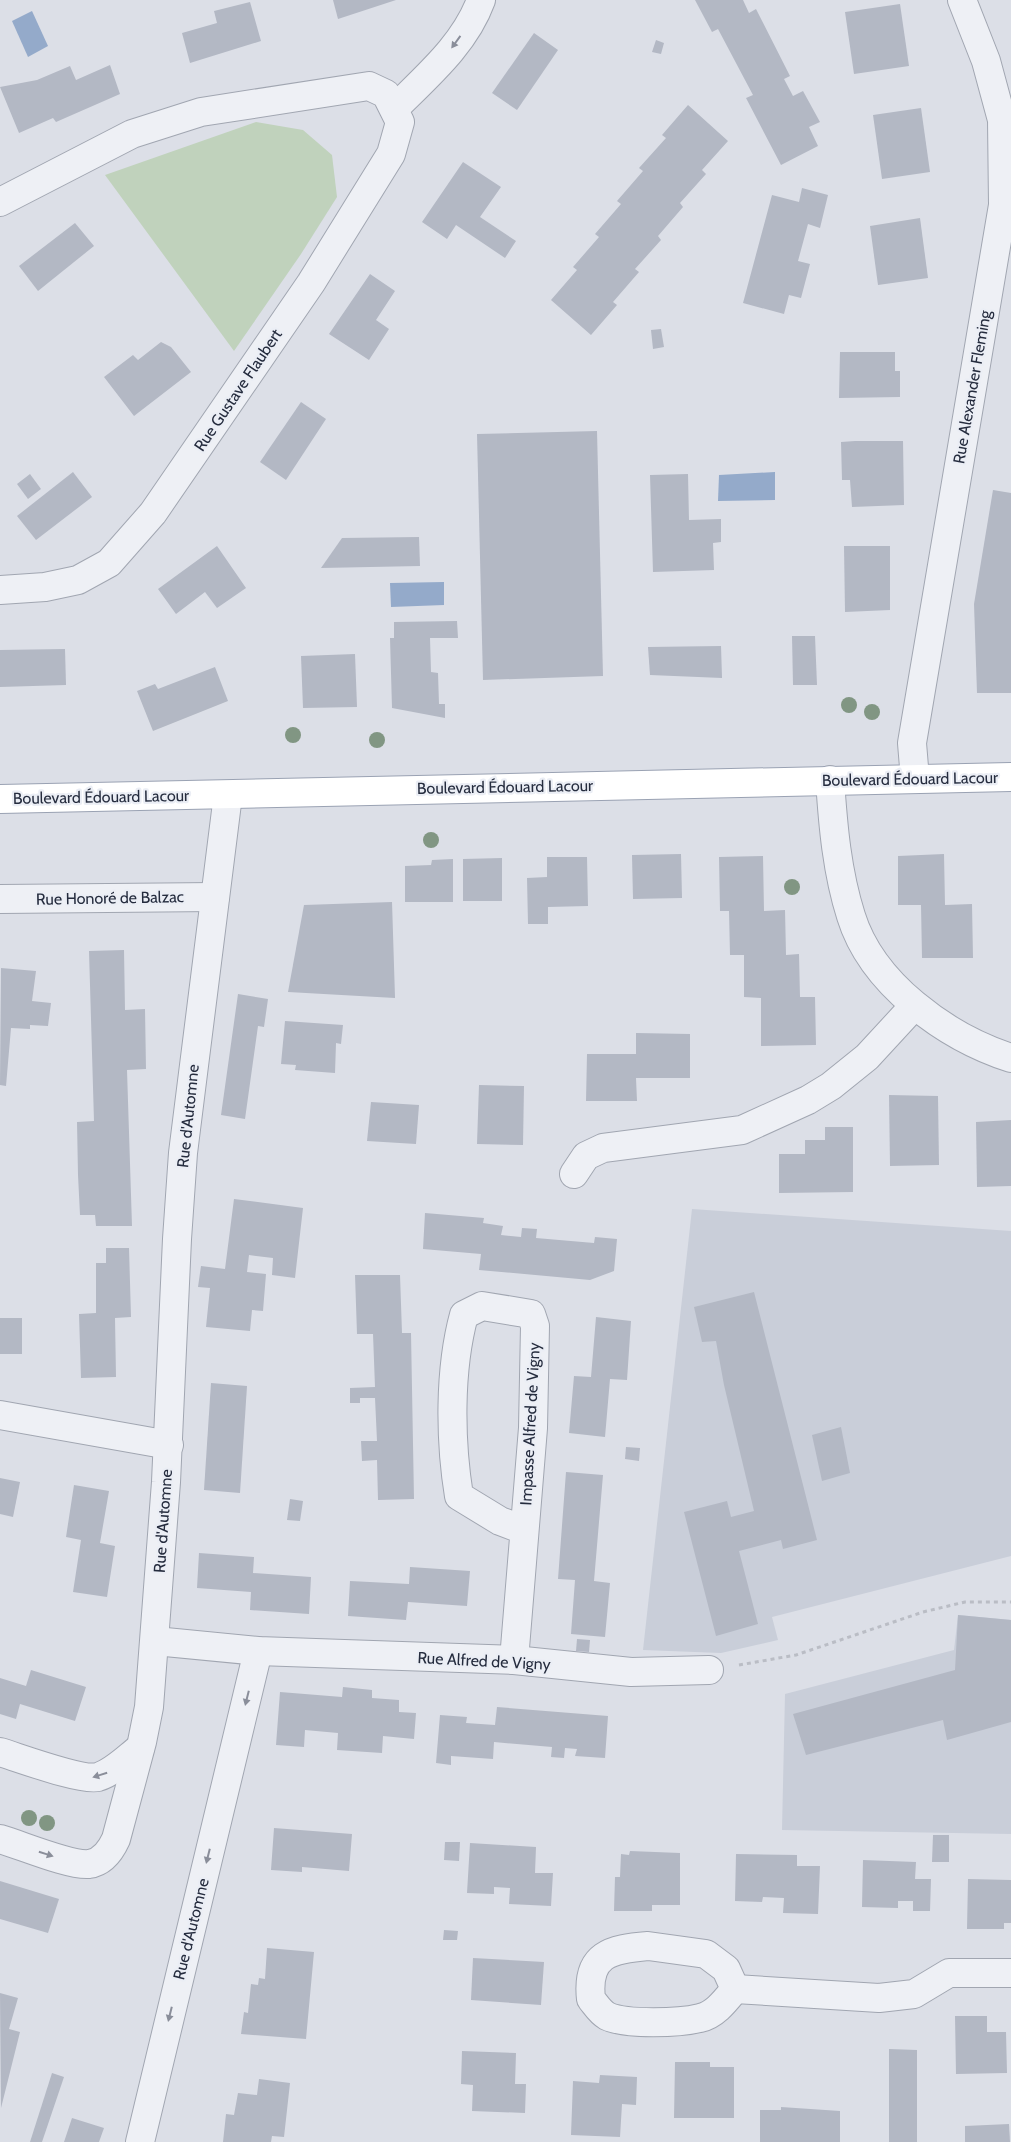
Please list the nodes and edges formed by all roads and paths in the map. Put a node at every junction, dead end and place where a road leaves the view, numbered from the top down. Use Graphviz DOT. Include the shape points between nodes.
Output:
graph roads {
  1 [pos="481,0"];
  2 [pos="962,0"];
  3 [pos="395,108"];
  4 [pos="1007,120"];
  5 [pos="0,202"];
  6 [pos="0,590"];
  7 [pos="1011,777"];
  8 [pos="916,779"];
  9 [pos="830,780"];
  10 [pos="228,795"];
  11 [pos="0,799"];
  12 [pos="215,897"];
  13 [pos="2,901"];
  14 [pos="914,1006"];
  15 [pos="1011,1058"];
  16 [pos="574,1174"];
  17 [pos="0,1415"];
  18 [pos="168,1445"];
  19 [pos="524,1530"];
  20 [pos="1011,1602"];
  21 [pos="155,1641"];
  22 [pos="258,1651"];
  23 [pos="514,1660"];
  24 [pos="709,1670"];
  25 [pos="140,1748"];
  26 [pos="0,1752"];
  27 [pos="0,1839"];
  28 [pos="1011,1973"];
  29 [pos="735,1989"];
  30 [pos="140,2142"];
  1 -- 3 [label="street, one-way" via="470,23 444,59"];
  2 -- 4 [label="street, Rue Alexander Fleming"];
  3 -- 5 [label="street" via="386,94 369,86 201,112 132,134"];
  3 -- 6 [label="street, Rue Gustave Flaubert" via="400,122 391,154 311,282 152,513 109,563 78,580 45,587"];
  4 -- 8 [label="street, Rue Alexander Fleming" via="1003,205 912,743"];
  7 -- 8 [label="main road, Boulevard Édouard Lacour"];
  8 -- 9 [label="main road, Boulevard Édouard Lacour"];
  9 -- 10 [label="main road, Boulevard Édouard Lacour"];
  9 -- 14 [label="street" via="840,870 851,917 876,962"];
  10 -- 11 [label="main road, Boulevard Édouard Lacour"];
  10 -- 12 [label="street, Rue d'Automne"];
  12 -- 13 [label="street, Rue Honoré de Balzac"];
  12 -- 18 [label="street, Rue d'Automne" via="183,1153"];
  14 -- 15 [label="street" via="947,1028"];
  14 -- 16 [label="street" via="867,1057 808,1100 742,1130 722,1135 603,1148 586,1156"];
  17 -- 18 [label="street"];
  18 -- 21 [label="street, Rue d'Automne"];
  19 -- 19 [label="street, Impasse Alfred de Vigny" via="533,1428 535,1326 531,1314 482,1306 464,1315 456,1344 452,1455 459,1496 500,1522"];
  19 -- 23 [label="street, Impasse Alfred de Vigny"];
  20 -- 24 [label="path" via="965,1602 923,1612 796,1655"];
  21 -- 22 [label="street"];
  21 -- 25 [label="street, Rue d'Automne"];
  22 -- 23 [label="street, Rue Alfred de Vigny"];
  22 -- 30 [label="street, Rue d'Automne, one-way"];
  23 -- 24 [label="street, Rue Alfred de Vigny" via="631,1672"];
  25 -- 26 [label="street, one-way" via="97,1777 82,1777"];
  27 -- 25 [label="street, Rue d'Automne, one-way" via="73,1862 90,1864 102,1858 116,1839"];
  28 -- 29 [label="street" via="948,1973 914,1994 879,1998"];
  29 -- 29 [label="street" via="726,1968 706,1954 648,1946 609,1952 594,1968 590,1992 591,1999 609,2017 666,2021 701,2018 722,2005"];
}
